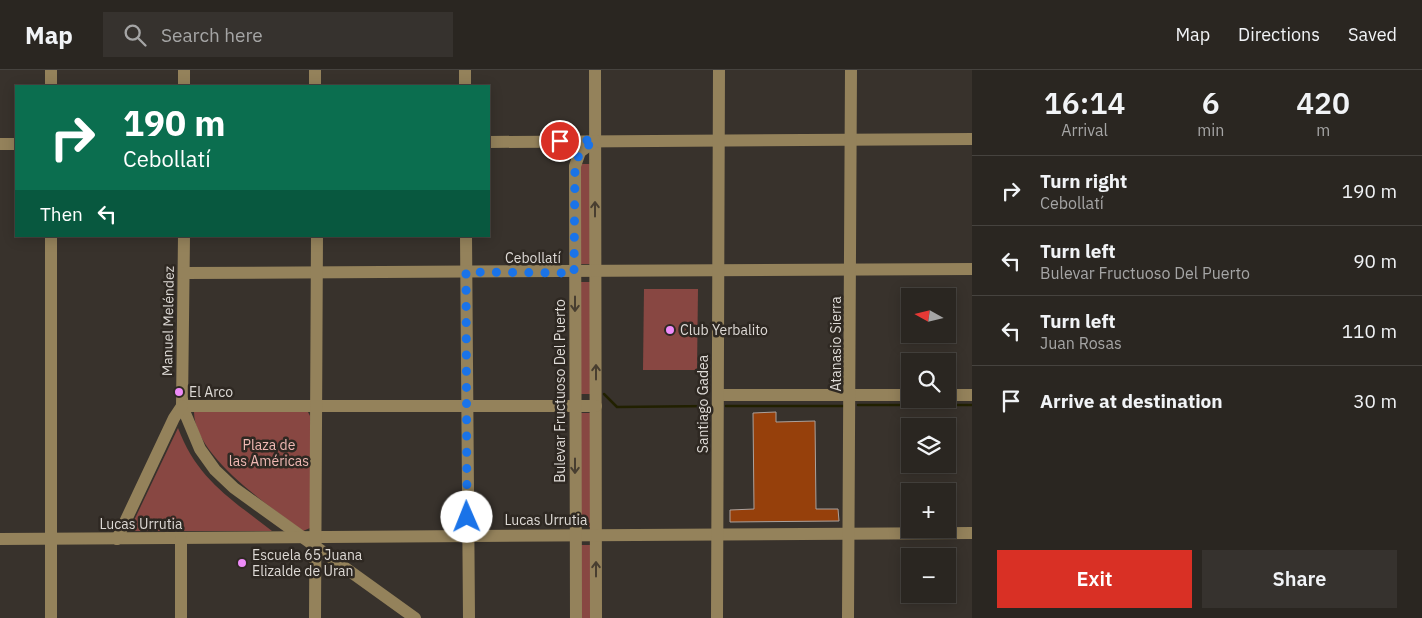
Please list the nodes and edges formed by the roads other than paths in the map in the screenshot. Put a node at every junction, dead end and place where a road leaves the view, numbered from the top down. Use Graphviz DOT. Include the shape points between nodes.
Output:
graph roads {
  1 [pos="51,70"];
  2 [pos="184,70"];
  3 [pos="315,70"];
  4 [pos="465,70"];
  5 [pos="595,70"];
  6 [pos="719,70"];
  7 [pos="851,70"];
  8 [pos="51,85"];
  9 [pos="184,85"];
  10 [pos="315,85"];
  11 [pos="465,85"];
  12 [pos="972,139"];
  13 [pos="595,140"];
  14 [pos="851,140"];
  15 [pos="719,141"];
  16 [pos="490,142"];
  17 [pos="0,144"];
  18 [pos="15,144"];
  19 [pos="51,237"];
  20 [pos="184,237"];
  21 [pos="317,237"];
  22 [pos="466,237"];
  23 [pos="972,269"];
  24 [pos="851,271"];
  25 [pos="466,272"];
  26 [pos="595,272"];
  27 [pos="718,272"];
  28 [pos="184,273"];
  29 [pos="317,273"];
  30 [pos="574,273"];
  31 [pos="850,394"];
  32 [pos="901,394"];
  33 [pos="956,394"];
  34 [pos="718,395"];
  35 [pos="972,395"];
  36 [pos="466,404"];
  37 [pos="316,405"];
  38 [pos="182,406"];
  39 [pos="575,406"];
  40 [pos="596,406"];
  41 [pos="972,532"];
  42 [pos="718,533"];
  43 [pos="850,534"];
  44 [pos="575,535"];
  45 [pos="596,535"];
  46 [pos="467,536"];
  47 [pos="301,537"];
  48 [pos="0,539"];
  49 [pos="52,539"];
  50 [pos="117,539"];
  51 [pos="181,539"];
  52 [pos="315,542"];
  53 [pos="51,618"];
  54 [pos="181,618"];
  55 [pos="315,618"];
  56 [pos="415,618"];
  57 [pos="469,618"];
  58 [pos="576,618"];
  59 [pos="596,618"];
  60 [pos="717,618"];
  61 [pos="848,618"];
  1 -- 8 [label="street"];
  2 -- 9 [label="street"];
  3 -- 10 [label="street"];
  4 -- 11 [label="street"];
  5 -- 13 [label="street"];
  6 -- 15 [label="street, Santiago Gadea"];
  7 -- 14 [label="street, Atanasio Sierra"];
  12 -- 14 [label="street"];
  13 -- 15 [label="street"];
  13 -- 16 [label="street"];
  26 -- 13 [label="street, one-way"];
  13 -- 30 [label="street, Bulevar Fructuoso Del Puerto" via="580,152 575,166"];
  14 -- 15 [label="street"];
  14 -- 24 [label="street, Atanasio Sierra"];
  15 -- 27 [label="street, Santiago Gadea"];
  17 -- 18 [label="street"];
  19 -- 49 [label="street"];
  20 -- 28 [label="street, Manuel Meléndez"];
  21 -- 29 [label="street"];
  22 -- 25 [label="street"];
  23 -- 24 [label="street, Cebollatí"];
  24 -- 27 [label="street, Cebollatí"];
  24 -- 31 [label="street, Atanasio Sierra"];
  25 -- 29 [label="street, Cebollatí"];
  25 -- 30 [label="street, Cebollatí"];
  25 -- 36 [label="street"];
  26 -- 27 [label="street, Cebollatí"];
  26 -- 30 [label="street, Cebollatí"];
  40 -- 26 [label="street, one-way"];
  27 -- 34 [label="street, Santiago Gadea"];
  28 -- 29 [label="street, Cebollatí"];
  28 -- 38 [label="street, Manuel Meléndez"];
  29 -- 37 [label="street"];
  30 -- 39 [label="street, Bulevar Fructuoso Del Puerto, one-way"];
  31 -- 32 [label="street"];
  31 -- 34 [label="street"];
  31 -- 43 [label="street, Atanasio Sierra"];
  33 -- 35 [label="street"];
  34 -- 42 [label="street, Santiago Gadea"];
  36 -- 37 [label="street"];
  36 -- 39 [label="street"];
  36 -- 46 [label="street"];
  37 -- 38 [label="street"];
  37 -- 52 [label="street"];
  38 -- 47 [label="street" via="200,449 215,470 234,488"];
  38 -- 50 [label="street"];
  39 -- 40 [label="street"];
  39 -- 44 [label="street, Bulevar Fructuoso Del Puerto, one-way"];
  40 -- 45 [label="street"];
  41 -- 43 [label="street, Lucas Urrutia"];
  42 -- 43 [label="street, Lucas Urrutia"];
  42 -- 45 [label="street, Lucas Urrutia"];
  42 -- 60 [label="street, Santiago Gadea"];
  43 -- 61 [label="street, Atanasio Sierra"];
  44 -- 45 [label="street, Lucas Urrutia"];
  44 -- 46 [label="street, Lucas Urrutia"];
  44 -- 58 [label="street, Bulevar Fructuoso Del Puerto"];
  59 -- 45 [label="street, one-way"];
  46 -- 52 [label="street, Lucas Urrutia"];
  46 -- 57 [label="street"];
  47 -- 51 [label="street, Lucas Urrutia"];
  47 -- 52 [label="street, Lucas Urrutia"];
  48 -- 49 [label="street, Lucas Urrutia"];
  49 -- 50 [label="street, Lucas Urrutia"];
  49 -- 53 [label="street"];
  50 -- 51 [label="street, Lucas Urrutia"];
  51 -- 54 [label="street"];
  52 -- 55 [label="street"];
  52 -- 56 [label="street"];
}
